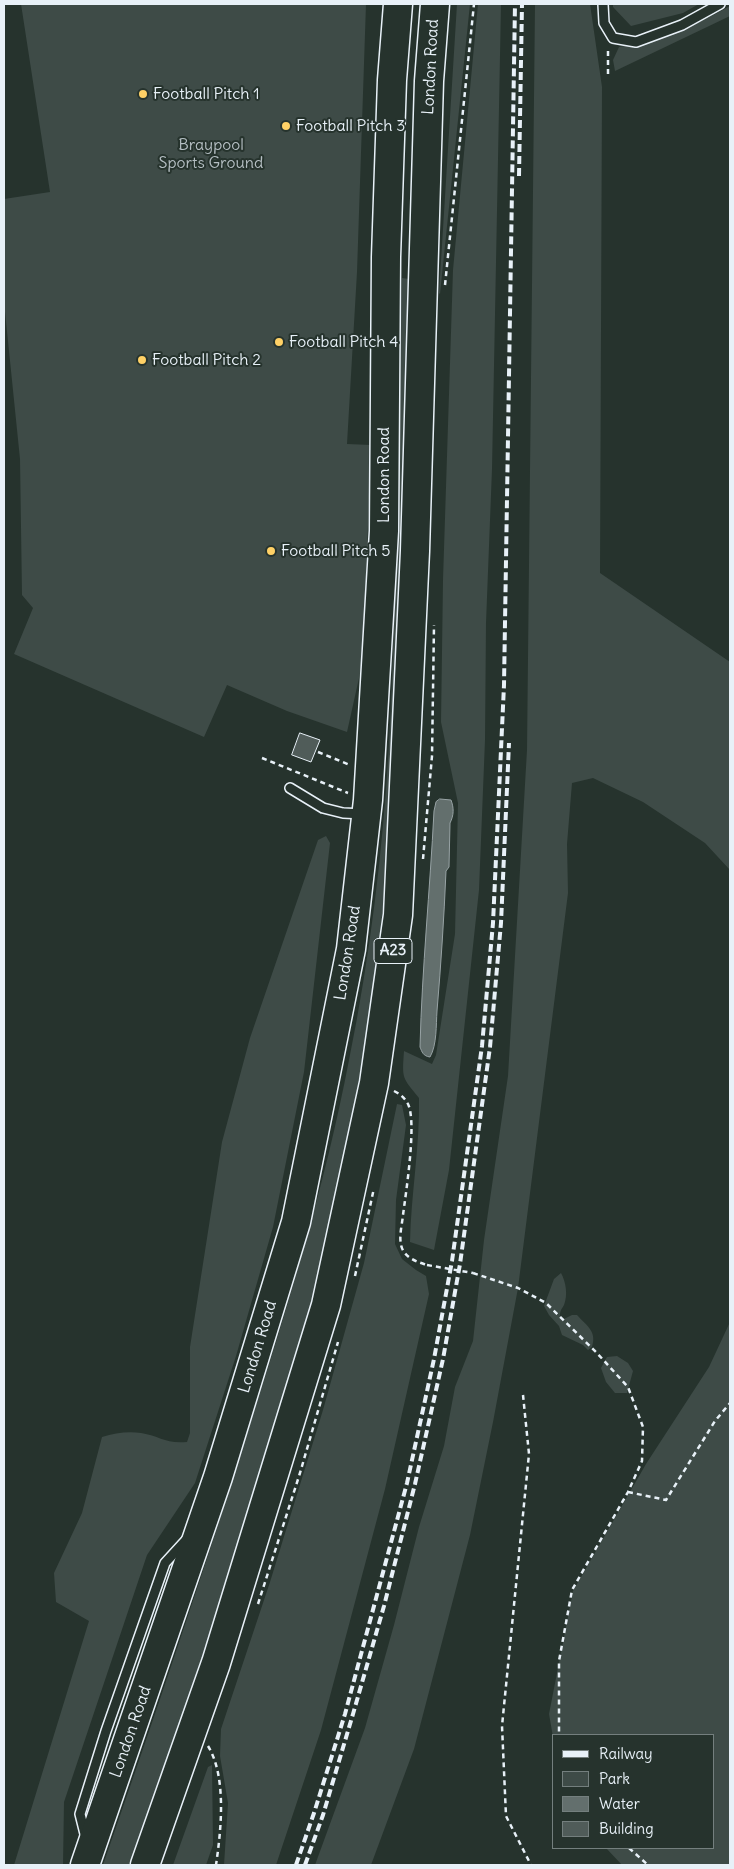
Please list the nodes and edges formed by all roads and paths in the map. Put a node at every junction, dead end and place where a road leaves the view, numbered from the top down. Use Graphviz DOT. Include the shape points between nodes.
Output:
graph roads {
  1 [pos="398,4"];
  2 [pos="435,4"];
  3 [pos="603,4"];
  4 [pos="720,4"];
  5 [pos="613,38"];
  6 [pos="608,74"];
  7 [pos="318,752"];
  8 [pos="262,758"];
  9 [pos="356,767"];
  10 [pos="290,788"];
  11 [pos="368,807"];
  12 [pos="374,1083"];
  13 [pos="523,1395"];
  14 [pos="730,1403"];
  15 [pos="628,1492"];
  16 [pos="192,1732"];
  17 [pos="559,1734"];
  18 [pos="629,1849"];
  19 [pos="87,1859"];
  20 [pos="146,1865"];
  21 [pos="216,1865"];
  22 [pos="531,1865"];
  23 [pos="648,1865"];
  1 -- 11 [label="highway, London Road / A23" via="386,247 384,531"];
  2 -- 12 [label="highway, London Road / A23" via="429,81 416,541 398,915"];
  3 -- 5 [label="lane" via="604,23"];
  4 -- 5 [label="lane" via="682,25 636,42"];
  5 -- 6 [label="path" via="608,48"];
  7 -- 9 [label="path"];
  8 -- 11 [label="path"];
  10 -- 11 [label="lane" via="323,808 342,813"];
  11 -- 19 [label="highway, London Road / A23" via="351,949 296,1222 218,1477"];
  12 -- 15 [label="path, bridge" via="402,1096 412,1119 400,1239 404,1251 413,1261 473,1273 518,1288 546,1303 596,1352 628,1387 642,1427 642,1461"];
  12 -- 16 [label="highway, London Road / A23" via="326,1305"];
  13 -- 22 [label="path" via="529,1454 502,1726 506,1816"];
  14 -- 15 [label="path" via="715,1421 666,1500"];
  15 -- 17 [label="path" via="572,1590 559,1660"];
  16 -- 20 [label="highway, London Road / A23"];
  16 -- 21 [label="path" via="209,1747 216,1763 220,1795"];
  18 -- 23 [label="path"];
}
